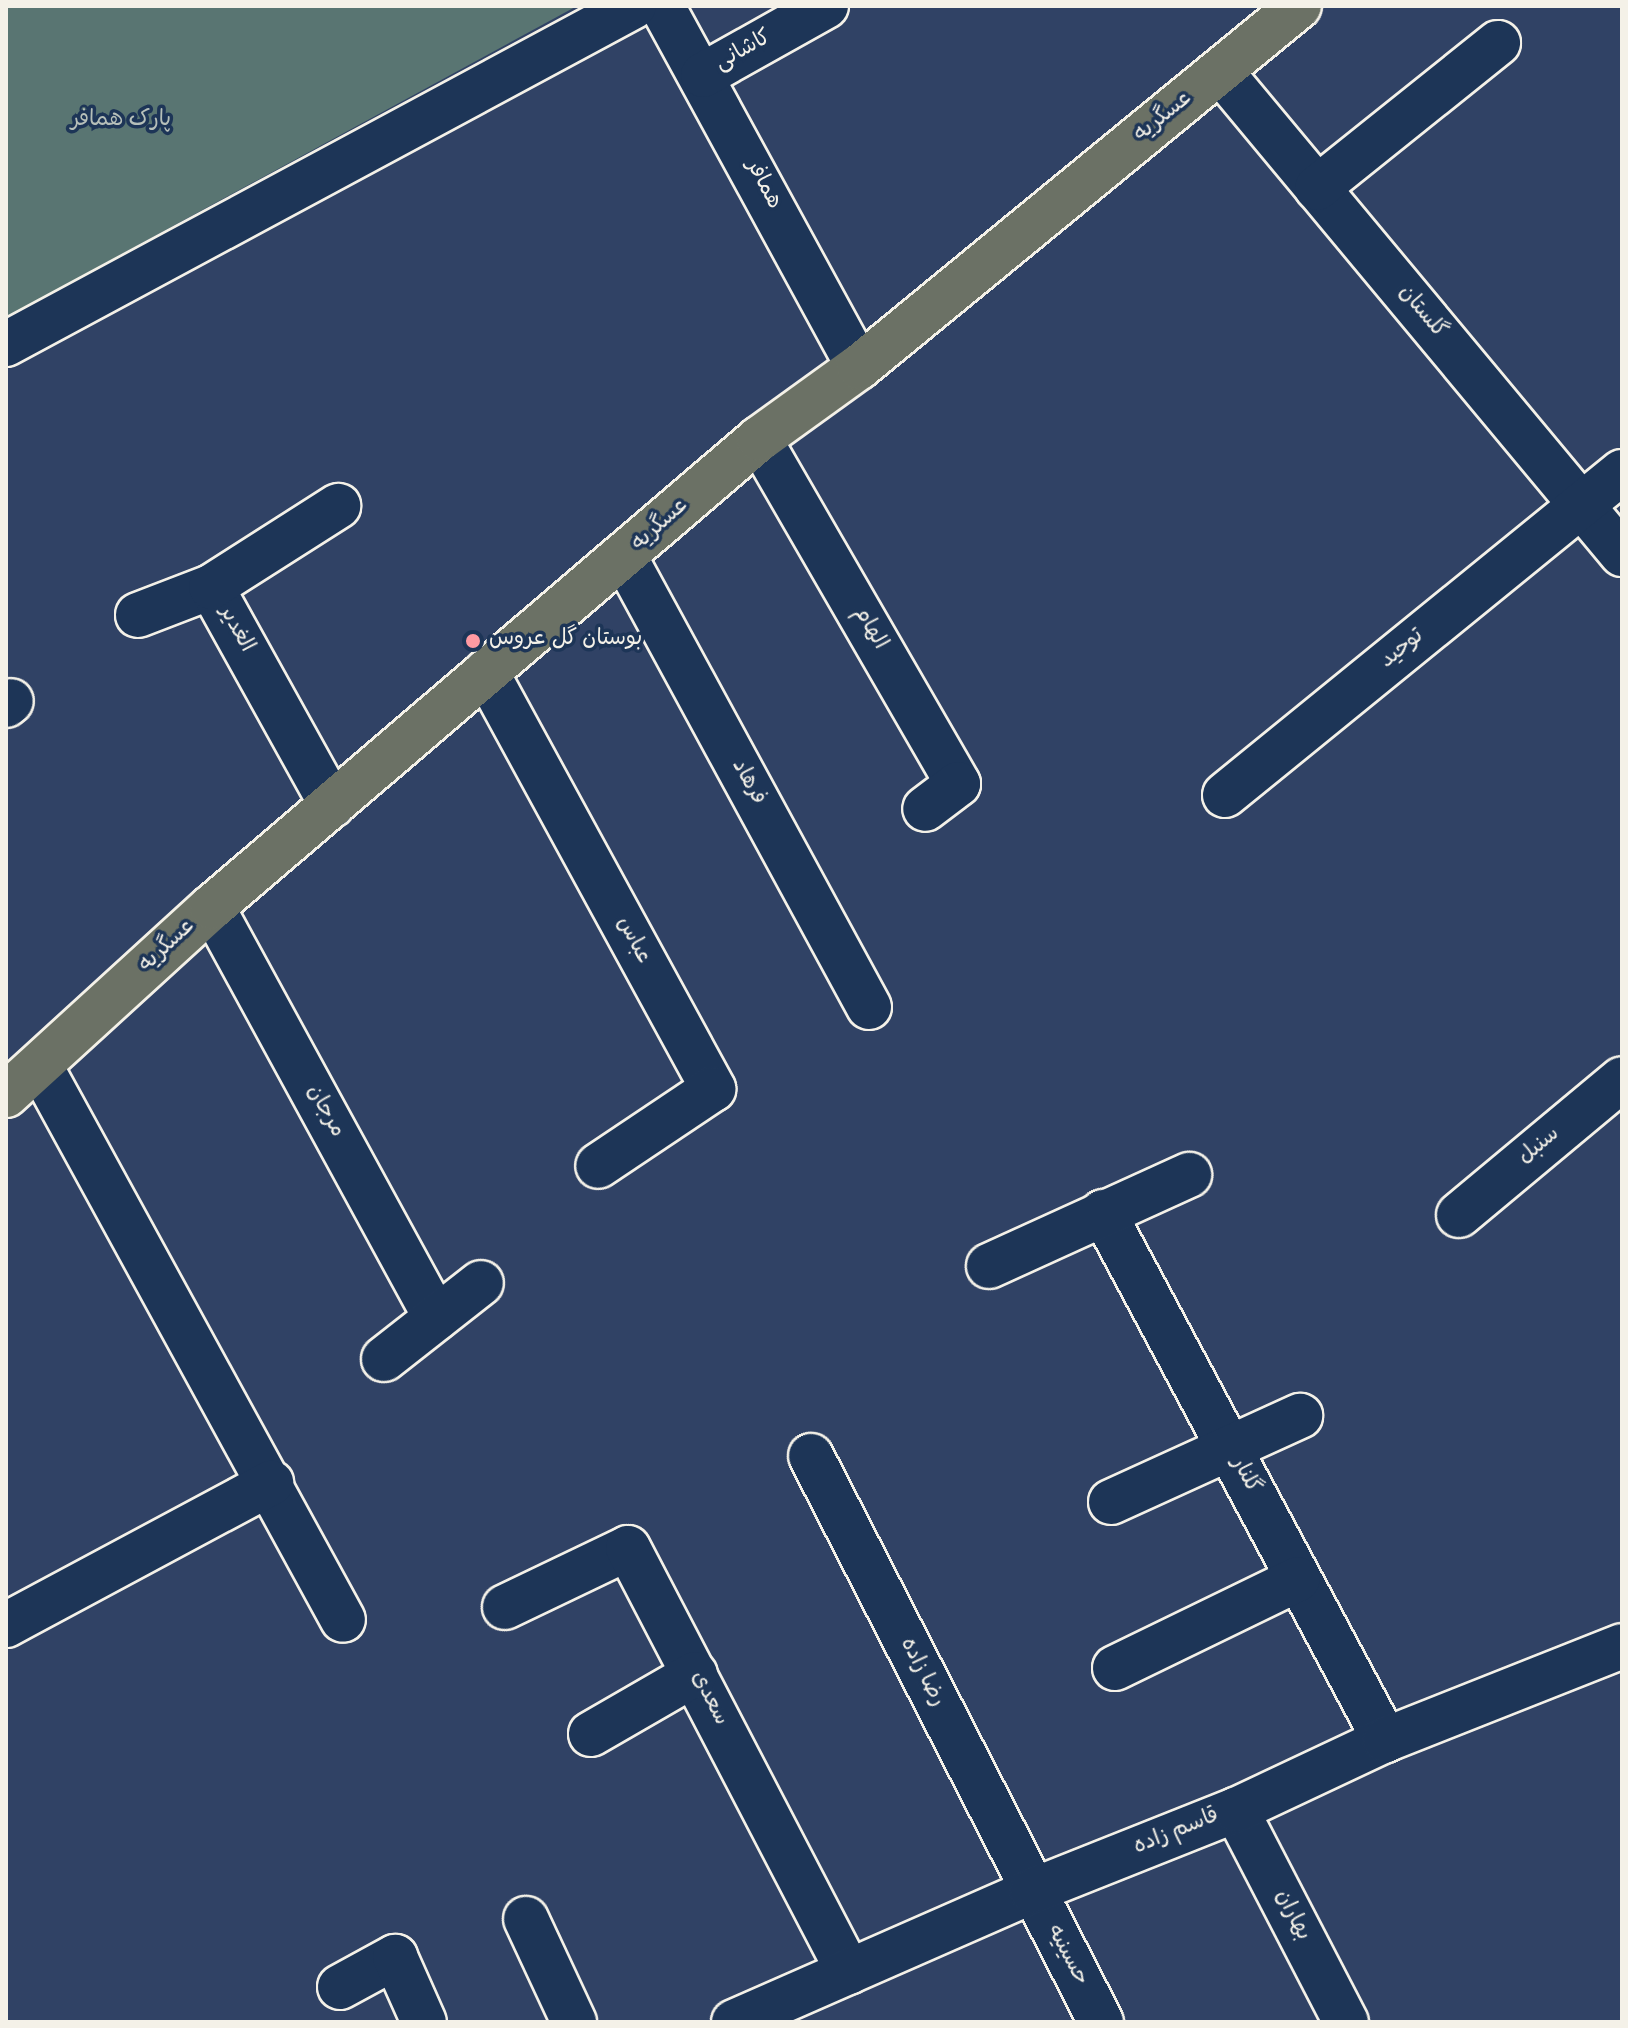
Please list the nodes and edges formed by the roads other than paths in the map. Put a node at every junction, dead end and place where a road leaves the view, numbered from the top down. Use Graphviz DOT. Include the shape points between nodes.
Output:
graph roads {
  1 [pos="634,6"];
  2 [pos="662,6"];
  3 [pos="826,6"];
  4 [pos="1299,6"];
  5 [pos="1498,43"];
  6 [pos="1221,72"];
  7 [pos="703,75"];
  8 [pos="1317,188"];
  9 [pos="6,344"];
  10 [pos="859,367"];
  11 [pos="759,439"];
  12 [pos="1622,472"];
  13 [pos="1582,505"];
  14 [pos="338,506"];
  15 [pos="1622,554"];
  16 [pos="625,558"];
  17 [pos="211,587"];
  18 [pos="138,615"];
  19 [pos="486,672"];
  20 [pos="1225,795"];
  21 [pos="332,805"];
  22 [pos="925,809"];
  23 [pos="212,907"];
  24 [pos="869,1007"];
  25 [pos="23,1070"];
  26 [pos="1622,1079"];
  27 [pos="6,1095"];
  28 [pos="598,1166"];
  29 [pos="1189,1175"];
  30 [pos="1103,1212"];
  31 [pos="1459,1215"];
  32 [pos="989,1266"];
  33 [pos="481,1283"];
  34 [pos="436,1318"];
  35 [pos="384,1359"];
  36 [pos="1300,1416"];
  37 [pos="1231,1452"];
  38 [pos="811,1456"];
  39 [pos="271,1483"];
  40 [pos="1111,1502"];
  41 [pos="1298,1579"];
  42 [pos="505,1607"];
  43 [pos="343,1620"];
  44 [pos="6,1625"];
  45 [pos="1622,1646"];
  46 [pos="1115,1668"];
  47 [pos="695,1674"];
  48 [pos="591,1734"];
  49 [pos="1385,1740"];
  50 [pos="1236,1810"];
  51 [pos="1032,1891"];
  52 [pos="526,1919"];
  53 [pos="849,1972"];
  54 [pos="340,1987"];
  55 [pos="424,2022"];
  56 [pos="574,2022"];
  57 [pos="734,2022"];
  58 [pos="1101,2022"];
  59 [pos="1346,2022"];
  1 -- 9 [label="street"];
  2 -- 7 [label="street, همافر"];
  3 -- 7 [label="street, کاشانی"];
  4 -- 6 [label="main road, عسگریه"];
  5 -- 8 [label="street"];
  6 -- 8 [label="street, گلستان"];
  6 -- 10 [label="main road, عسگریه"];
  7 -- 10 [label="street, همافر"];
  8 -- 13 [label="street, گلستان"];
  10 -- 11 [label="main road, عسگریه"];
  11 -- 16 [label="main road, عسگریه"];
  11 -- 22 [label="street, الهام" via="958,784"];
  12 -- 13 [label="street, توحید"];
  13 -- 15 [label="street, گلستان"];
  13 -- 20 [label="street, توحید"];
  14 -- 17 [label="street, الغدیر"];
  16 -- 19 [label="main road, عسگریه"];
  16 -- 24 [label="street, فرهاد"];
  17 -- 18 [label="street"];
  17 -- 21 [label="street, الغدیر"];
  19 -- 21 [label="main road, عسگریه"];
  19 -- 28 [label="street, عباس" via="713,1089"];
  21 -- 23 [label="main road, عسگریه"];
  23 -- 25 [label="main road, عسگریه"];
  23 -- 34 [label="street, مرجان"];
  25 -- 27 [label="main road, عسگریه"];
  25 -- 39 [label="street"];
  26 -- 31 [label="street, سنبل"];
  29 -- 30 [label="street"];
  30 -- 32 [label="street"];
  30 -- 37 [label="street, گلنار"];
  33 -- 34 [label="street"];
  34 -- 35 [label="street"];
  36 -- 37 [label="street"];
  37 -- 40 [label="street"];
  37 -- 41 [label="street, گلنار"];
  38 -- 51 [label="street, رضا زاده"];
  39 -- 43 [label="street"];
  39 -- 44 [label="street"];
  41 -- 46 [label="street"];
  41 -- 49 [label="street, گلنار"];
  42 -- 47 [label="street, سعدی" via="628,1548"];
  45 -- 49 [label="street, قاسم زاده"];
  47 -- 48 [label="street"];
  47 -- 53 [label="street, سعدی"];
  49 -- 50 [label="street, قاسم زاده"];
  50 -- 51 [label="street, قاسم زاده"];
  50 -- 59 [label="street, بهاران"];
  51 -- 53 [label="street, قاسم زاده"];
  51 -- 58 [label="street, حسینیه"];
  52 -- 56 [label="street"];
  53 -- 57 [label="street, قاسم زاده"];
  54 -- 55 [label="street" via="395,1957"];
}
